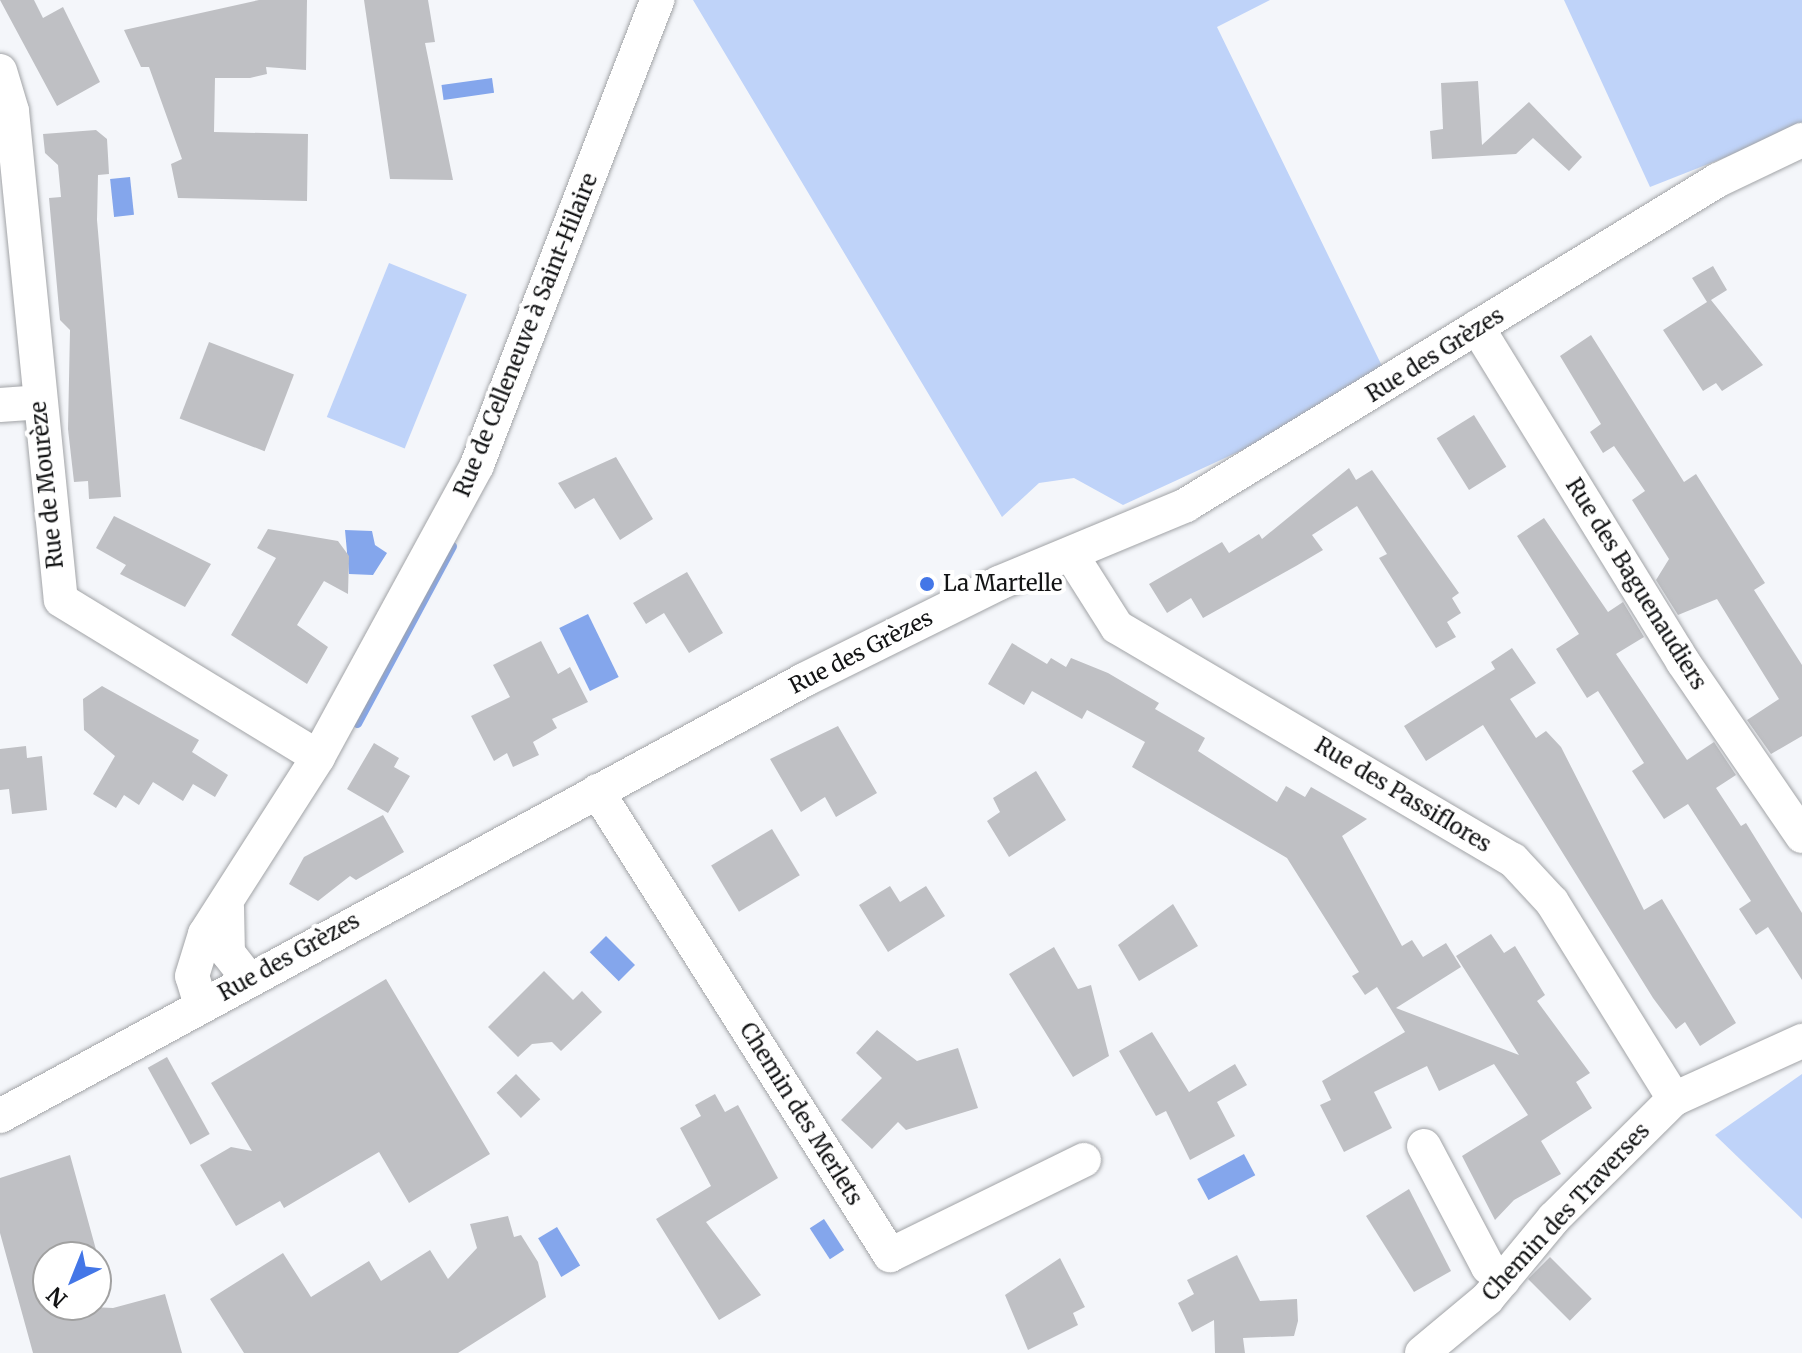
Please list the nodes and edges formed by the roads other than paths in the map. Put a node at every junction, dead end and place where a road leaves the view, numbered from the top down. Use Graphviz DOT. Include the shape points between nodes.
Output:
graph roads {
  1 [pos="657,0"];
  2 [pos="0,71"];
  3 [pos="6,111"];
  4 [pos="1802,140"];
  5 [pos="1477,327"];
  6 [pos="39,402"];
  7 [pos="0,405"];
  8 [pos="1072,556"];
  9 [pos="318,757"];
  10 [pos="597,791"];
  11 [pos="1802,836"];
  12 [pos="227,907"];
  13 [pos="249,980"];
  14 [pos="201,1005"];
  15 [pos="1802,1041"];
  16 [pos="1674,1099"];
  17 [pos="0,1116"];
  18 [pos="1424,1146"];
  19 [pos="1084,1160"];
  20 [pos="1503,1280"];
  21 [pos="1422,1353"];
  1 -- 9 [label="street, Rue de Celleneuve à Saint-Hilaire" via="477,465"];
  2 -- 3 [label="street, Rue de Mourèze"];
  3 -- 6 [label="street, Rue de Mourèze"];
  4 -- 5 [label="street, Rue des Grèzes" via="1718,180"];
  5 -- 8 [label="street, Rue des Grèzes" via="1186,505"];
  5 -- 11 [label="street, Rue des Baguenaudiers" via="1683,662"];
  6 -- 7 [label="street"];
  6 -- 9 [label="street, Rue de Mourèze" via="54,568 66,607"];
  8 -- 10 [label="street, Rue des Grèzes" via="999,583"];
  8 -- 16 [label="street, Rue des Passiflores" via="1117,627 1513,860 1552,902"];
  9 -- 12 [label="street, Rue de Celleneuve à Saint-Hilaire"];
  10 -- 13 [label="street, Rue des Grèzes"];
  10 -- 19 [label="street, Chemin des Merlets" via="890,1255"];
  12 -- 13 [label="street" via="228,953"];
  12 -- 14 [label="street, Rue de Celleneuve à Saint-Hilaire" via="205,934 192,976"];
  13 -- 14 [label="street, Rue des Grèzes"];
  14 -- 17 [label="street, Rue des Grèzes"];
  15 -- 16 [label="street, Chemin des Traverses"];
  16 -- 20 [label="street, Chemin des Traverses"];
  18 -- 20 [label="street" via="1488,1267"];
  20 -- 21 [label="street, Chemin des Traverses"];
}
